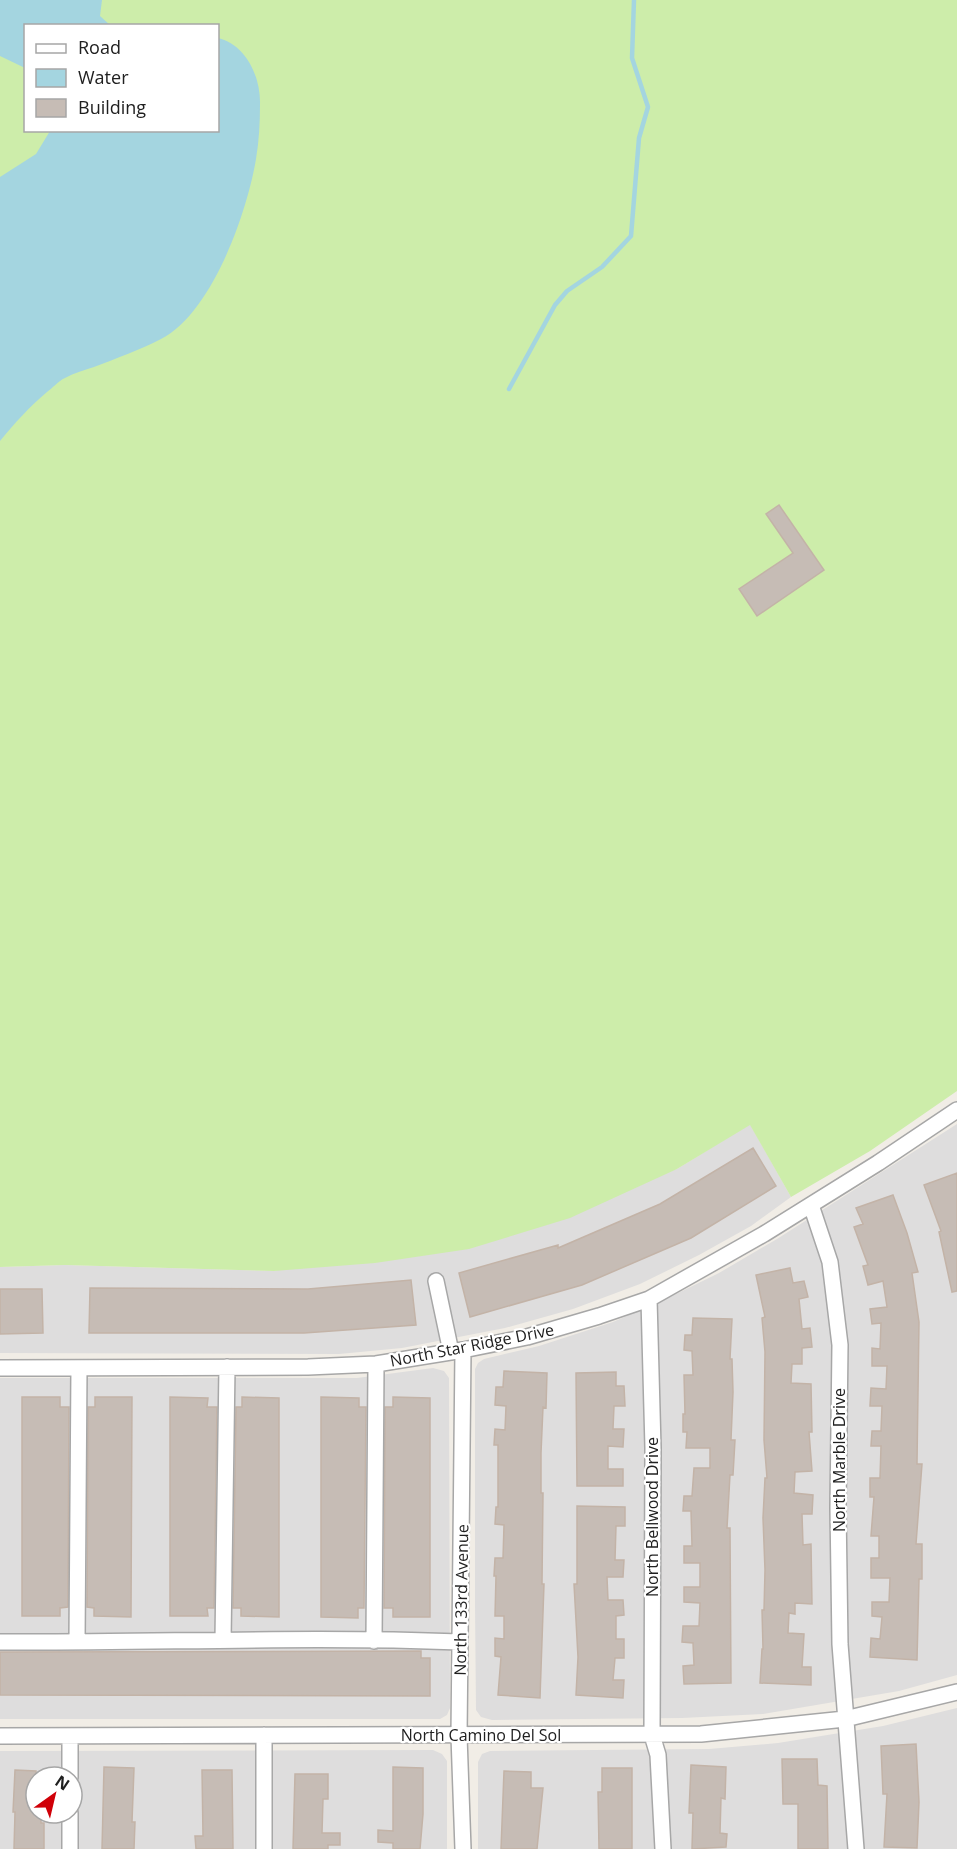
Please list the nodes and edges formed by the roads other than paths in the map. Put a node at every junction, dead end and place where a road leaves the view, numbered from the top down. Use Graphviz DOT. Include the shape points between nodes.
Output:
graph roads {
  1 [pos="957,1110"];
  2 [pos="811,1204"];
  3 [pos="436,1281"];
  4 [pos="649,1299"];
  5 [pos="457,1351"];
  6 [pos="376,1364"];
  7 [pos="227,1367"];
  8 [pos="0,1368"];
  9 [pos="79,1368"];
  10 [pos="223,1640"];
  11 [pos="374,1641"];
  12 [pos="0,1642"];
  13 [pos="77,1642"];
  14 [pos="460,1642"];
  15 [pos="957,1692"];
  16 [pos="845,1719"];
  17 [pos="264,1735"];
  18 [pos="652,1735"];
  19 [pos="0,1736"];
  20 [pos="70,1736"];
  21 [pos="459,1736"];
  22 [pos="70,1765"];
  23 [pos="70,1825"];
  24 [pos="70,1849"];
  25 [pos="264,1849"];
  26 [pos="463,1849"];
  27 [pos="663,1849"];
  28 [pos="856,1849"];
  1 -- 2 [label="street, North Star Ridge Drive"];
  2 -- 4 [label="street, North Star Ridge Drive"];
  2 -- 16 [label="street, North Marble Drive" via="830,1262 840,1345 838,1542"];
  3 -- 5 [label="street, North 133rd Avenue"];
  4 -- 5 [label="street, North Star Ridge Drive" via="527,1337"];
  4 -- 18 [label="street, North Bellwood Drive"];
  5 -- 6 [label="street, North Star Ridge Drive"];
  5 -- 14 [label="street, North 133rd Avenue"];
  6 -- 7 [label="street, North Star Ridge Drive"];
  6 -- 11 [label="street"];
  7 -- 9 [label="street, North Star Ridge Drive"];
  7 -- 10 [label="street"];
  8 -- 9 [label="street, North Star Ridge Drive"];
  9 -- 13 [label="street"];
  10 -- 11 [label="street"];
  10 -- 13 [label="street"];
  11 -- 14 [label="street"];
  12 -- 13 [label="street"];
  14 -- 21 [label="street, North 133rd Avenue"];
  15 -- 16 [label="street, North Camino Del Sol"];
  16 -- 18 [label="street, North Camino Del Sol" via="701,1734"];
  16 -- 28 [label="street, North Marble Drive"];
  17 -- 20 [label="street, North Camino Del Sol"];
  17 -- 21 [label="street, North Camino Del Sol"];
  17 -- 25 [label="street"];
  18 -- 21 [label="street, North Camino Del Sol"];
  18 -- 27 [label="street, North Bellwood Drive" via="658,1755"];
  19 -- 20 [label="street, North Camino Del Sol"];
  20 -- 22 [label="street"];
  21 -- 26 [label="street, North 133rd Avenue"];
  23 -- 24 [label="street"];
}
